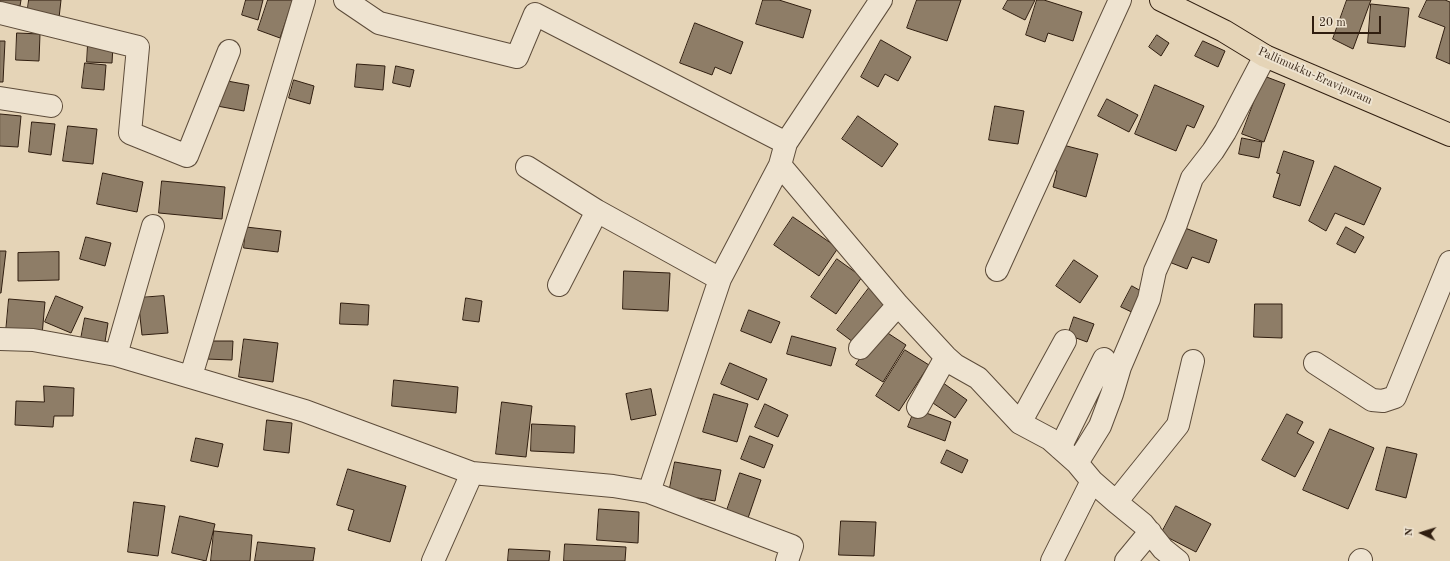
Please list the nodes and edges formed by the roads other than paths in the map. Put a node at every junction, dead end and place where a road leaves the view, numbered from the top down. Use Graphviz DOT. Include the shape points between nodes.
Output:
graph roads {
  1 [pos="304,0"];
  2 [pos="344,0"];
  3 [pos="881,0"];
  4 [pos="1120,0"];
  5 [pos="1161,0"];
  6 [pos="0,13"];
  7 [pos="229,51"];
  8 [pos="1265,56"];
  9 [pos="0,98"];
  10 [pos="50,106"];
  11 [pos="1450,135"];
  12 [pos="786,143"];
  13 [pos="780,164"];
  14 [pos="527,167"];
  15 [pos="597,211"];
  16 [pos="152,226"];
  17 [pos="1450,262"];
  18 [pos="997,270"];
  19 [pos="720,279"];
  20 [pos="559,285"];
  21 [pos="898,305"];
  22 [pos="0,339"];
  23 [pos="1065,341"];
  24 [pos="860,348"];
  25 [pos="116,355"];
  26 [pos="946,357"];
  27 [pos="1104,359"];
  28 [pos="1193,361"];
  29 [pos="1315,363"];
  30 [pos="191,376"];
  31 [pos="918,407"];
  32 [pos="1020,423"];
  33 [pos="1060,448"];
  34 [pos="1077,463"];
  35 [pos="472,473"];
  36 [pos="1092,481"];
  37 [pos="648,492"];
  38 [pos="1116,502"];
  39 [pos="1150,532"];
  40 [pos="432,561"];
  41 [pos="787,561"];
  42 [pos="1052,561"];
  43 [pos="1126,561"];
  44 [pos="1178,561"];
  1 -- 30 [label="street"];
  2 -- 12 [label="street" via="379,23 517,57 535,14"];
  3 -- 12 [label="street"];
  4 -- 18 [label="street"];
  5 -- 8 [label="main road, Pallimukku-Eravipuram" via="1224,31"];
  6 -- 7 [label="street" via="138,48 130,133 187,156"];
  8 -- 11 [label="main road, Pallimukku-Eravipuram"];
  8 -- 34 [label="street" via="1225,132 1192,178 1176,224 1155,271 1149,299 1120,367 1100,426"];
  9 -- 10 [label="street"];
  12 -- 13 [label="street"];
  13 -- 19 [label="street"];
  13 -- 21 [label="street"];
  14 -- 15 [label="street"];
  15 -- 19 [label="street"];
  15 -- 20 [label="street"];
  16 -- 25 [label="street"];
  17 -- 29 [label="street" via="1395,397 1383,401 1372,400"];
  19 -- 37 [label="street"];
  21 -- 24 [label="street"];
  21 -- 26 [label="street"];
  22 -- 25 [label="street" via="33,340"];
  23 -- 32 [label="street"];
  25 -- 30 [label="street"];
  26 -- 31 [label="street"];
  26 -- 32 [label="street" via="978,378"];
  27 -- 33 [label="street"];
  28 -- 38 [label="street" via="1178,425"];
  30 -- 35 [label="street" via="305,411"];
  32 -- 33 [label="street" via="1050,439"];
  33 -- 34 [label="street"];
  34 -- 36 [label="street"];
  35 -- 37 [label="street" via="613,486"];
  35 -- 40 [label="street"];
  36 -- 38 [label="street"];
  36 -- 42 [label="street"];
  37 -- 41 [label="street" via="792,546"];
  38 -- 39 [label="street"];
  39 -- 43 [label="street"];
  39 -- 44 [label="street" via="1163,549"];
}
